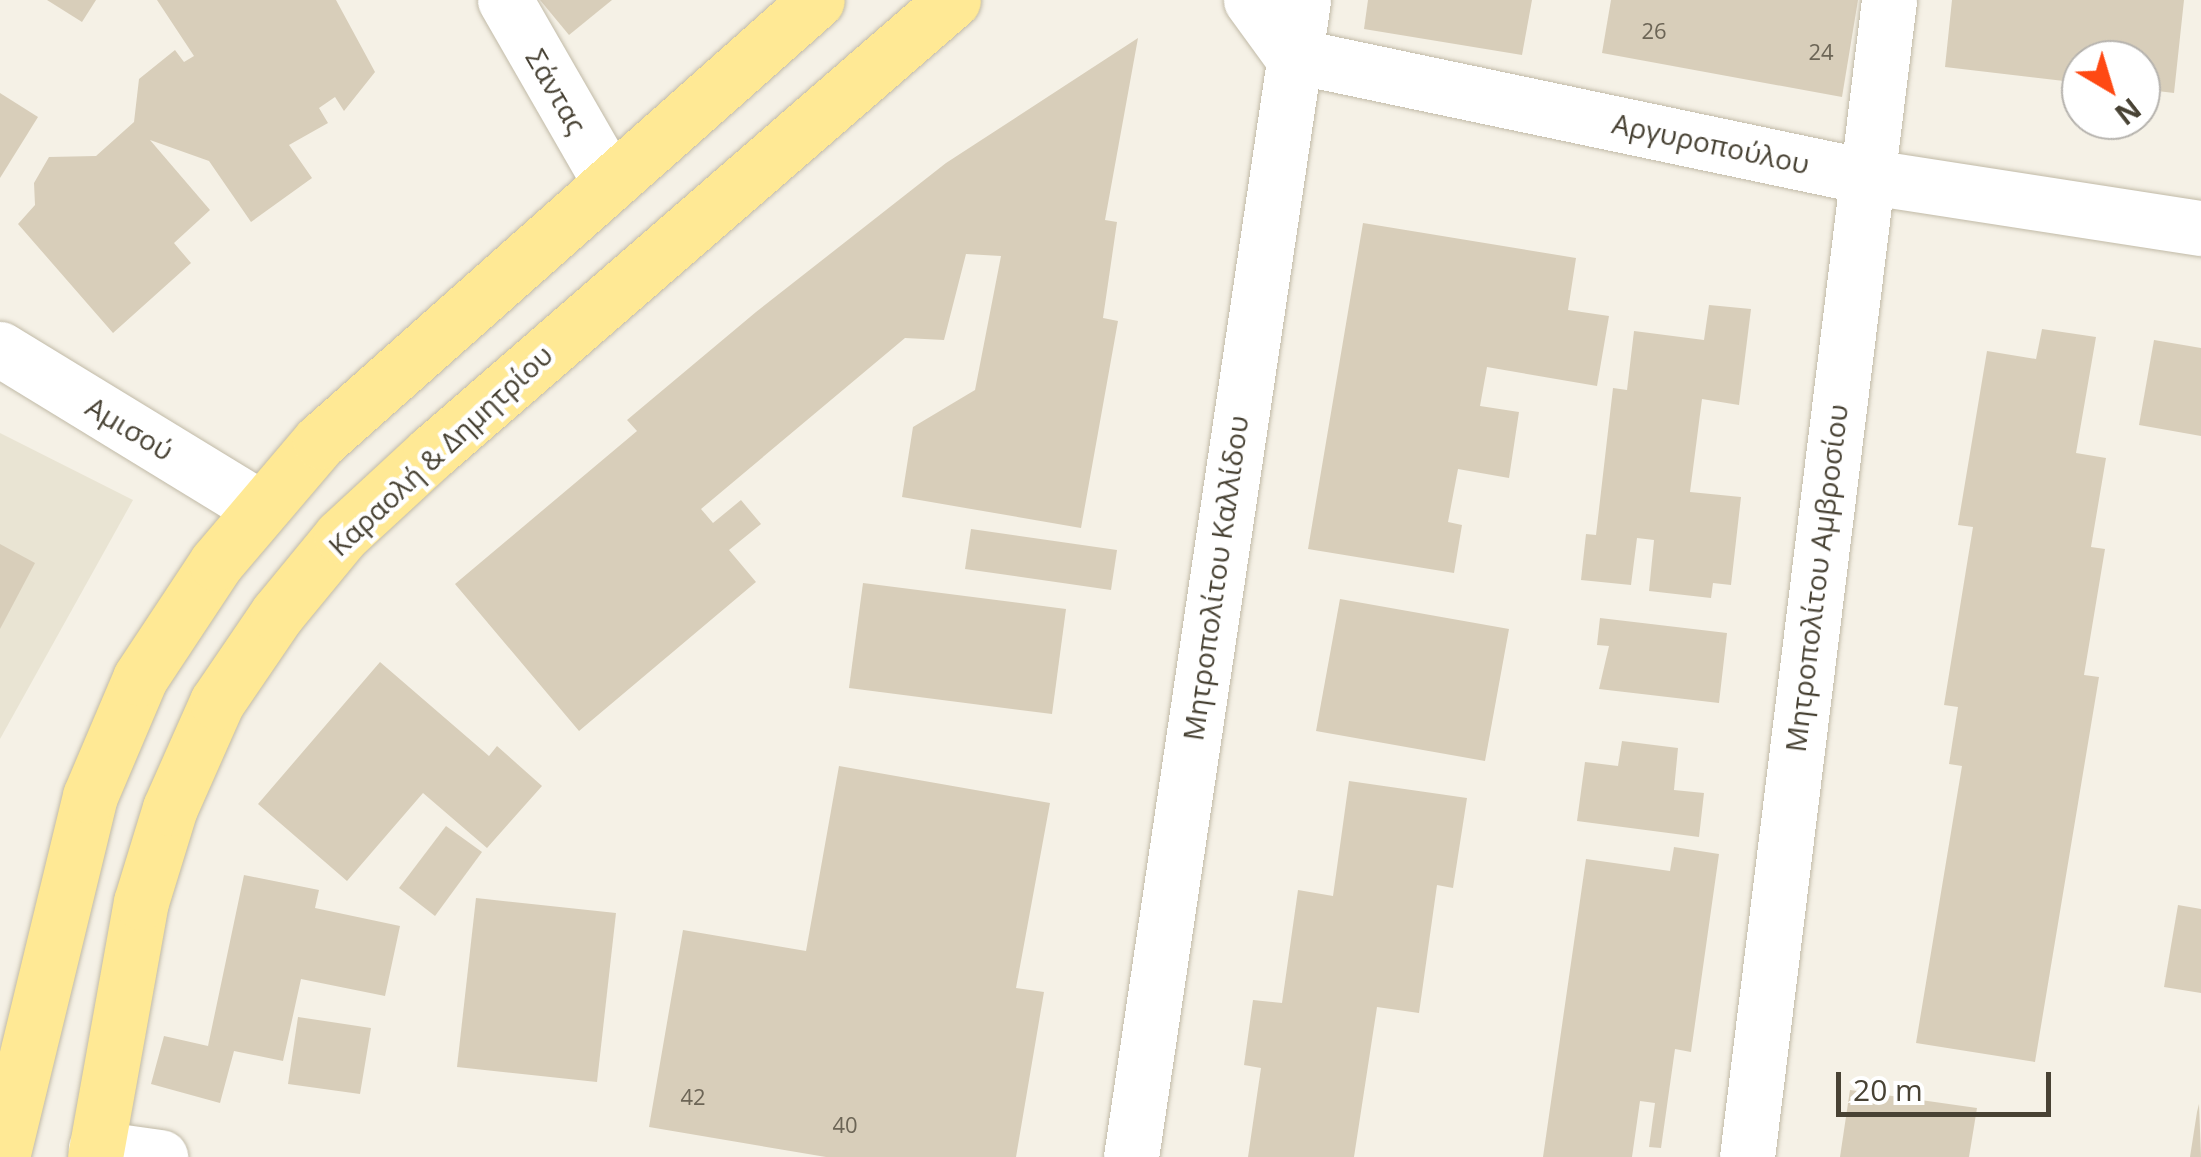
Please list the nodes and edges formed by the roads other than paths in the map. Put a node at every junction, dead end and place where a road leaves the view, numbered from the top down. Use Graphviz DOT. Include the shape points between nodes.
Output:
graph roads {
  1 [pos="505,0"];
  2 [pos="817,0"];
  3 [pos="953,0"];
  4 [pos="1251,0"];
  5 [pos="1303,0"];
  6 [pos="1889,0"];
  7 [pos="1292,55"];
  8 [pos="1864,176"];
  9 [pos="609,182"];
  10 [pos="2201,228"];
  11 [pos="0,349"];
  12 [pos="259,506"];
  13 [pos="2,1144"];
  14 [pos="95,1152"];
  15 [pos="160,1157"];
  16 [pos="1131,1157"];
  17 [pos="1747,1157"];
  1 -- 9 [label="street, Σάντας"];
  2 -- 9 [label="main road"];
  3 -- 14 [label="main road, Καραολή & Δημητρίου" via="431,453 341,536 277,614 216,702 170,808 141,902"];
  4 -- 7 [label="street"];
  5 -- 7 [label="street, Μητροπολίτου Καλλίδου"];
  6 -- 8 [label="street, Μητροπολίτου Αμβροσίου"];
  7 -- 8 [label="street, Αργυροπούλου"];
  7 -- 16 [label="street, Μητροπολίτου Καλλίδου"];
  8 -- 10 [label="street, Αργυροπούλου"];
  8 -- 17 [label="street, Μητροπολίτου Αμβροσίου"];
  9 -- 12 [label="main road"];
  11 -- 12 [label="street, Αμισού"];
  12 -- 13 [label="main road" via="176,620 114,734 64,888"];
  14 -- 15 [label="street"];
}
